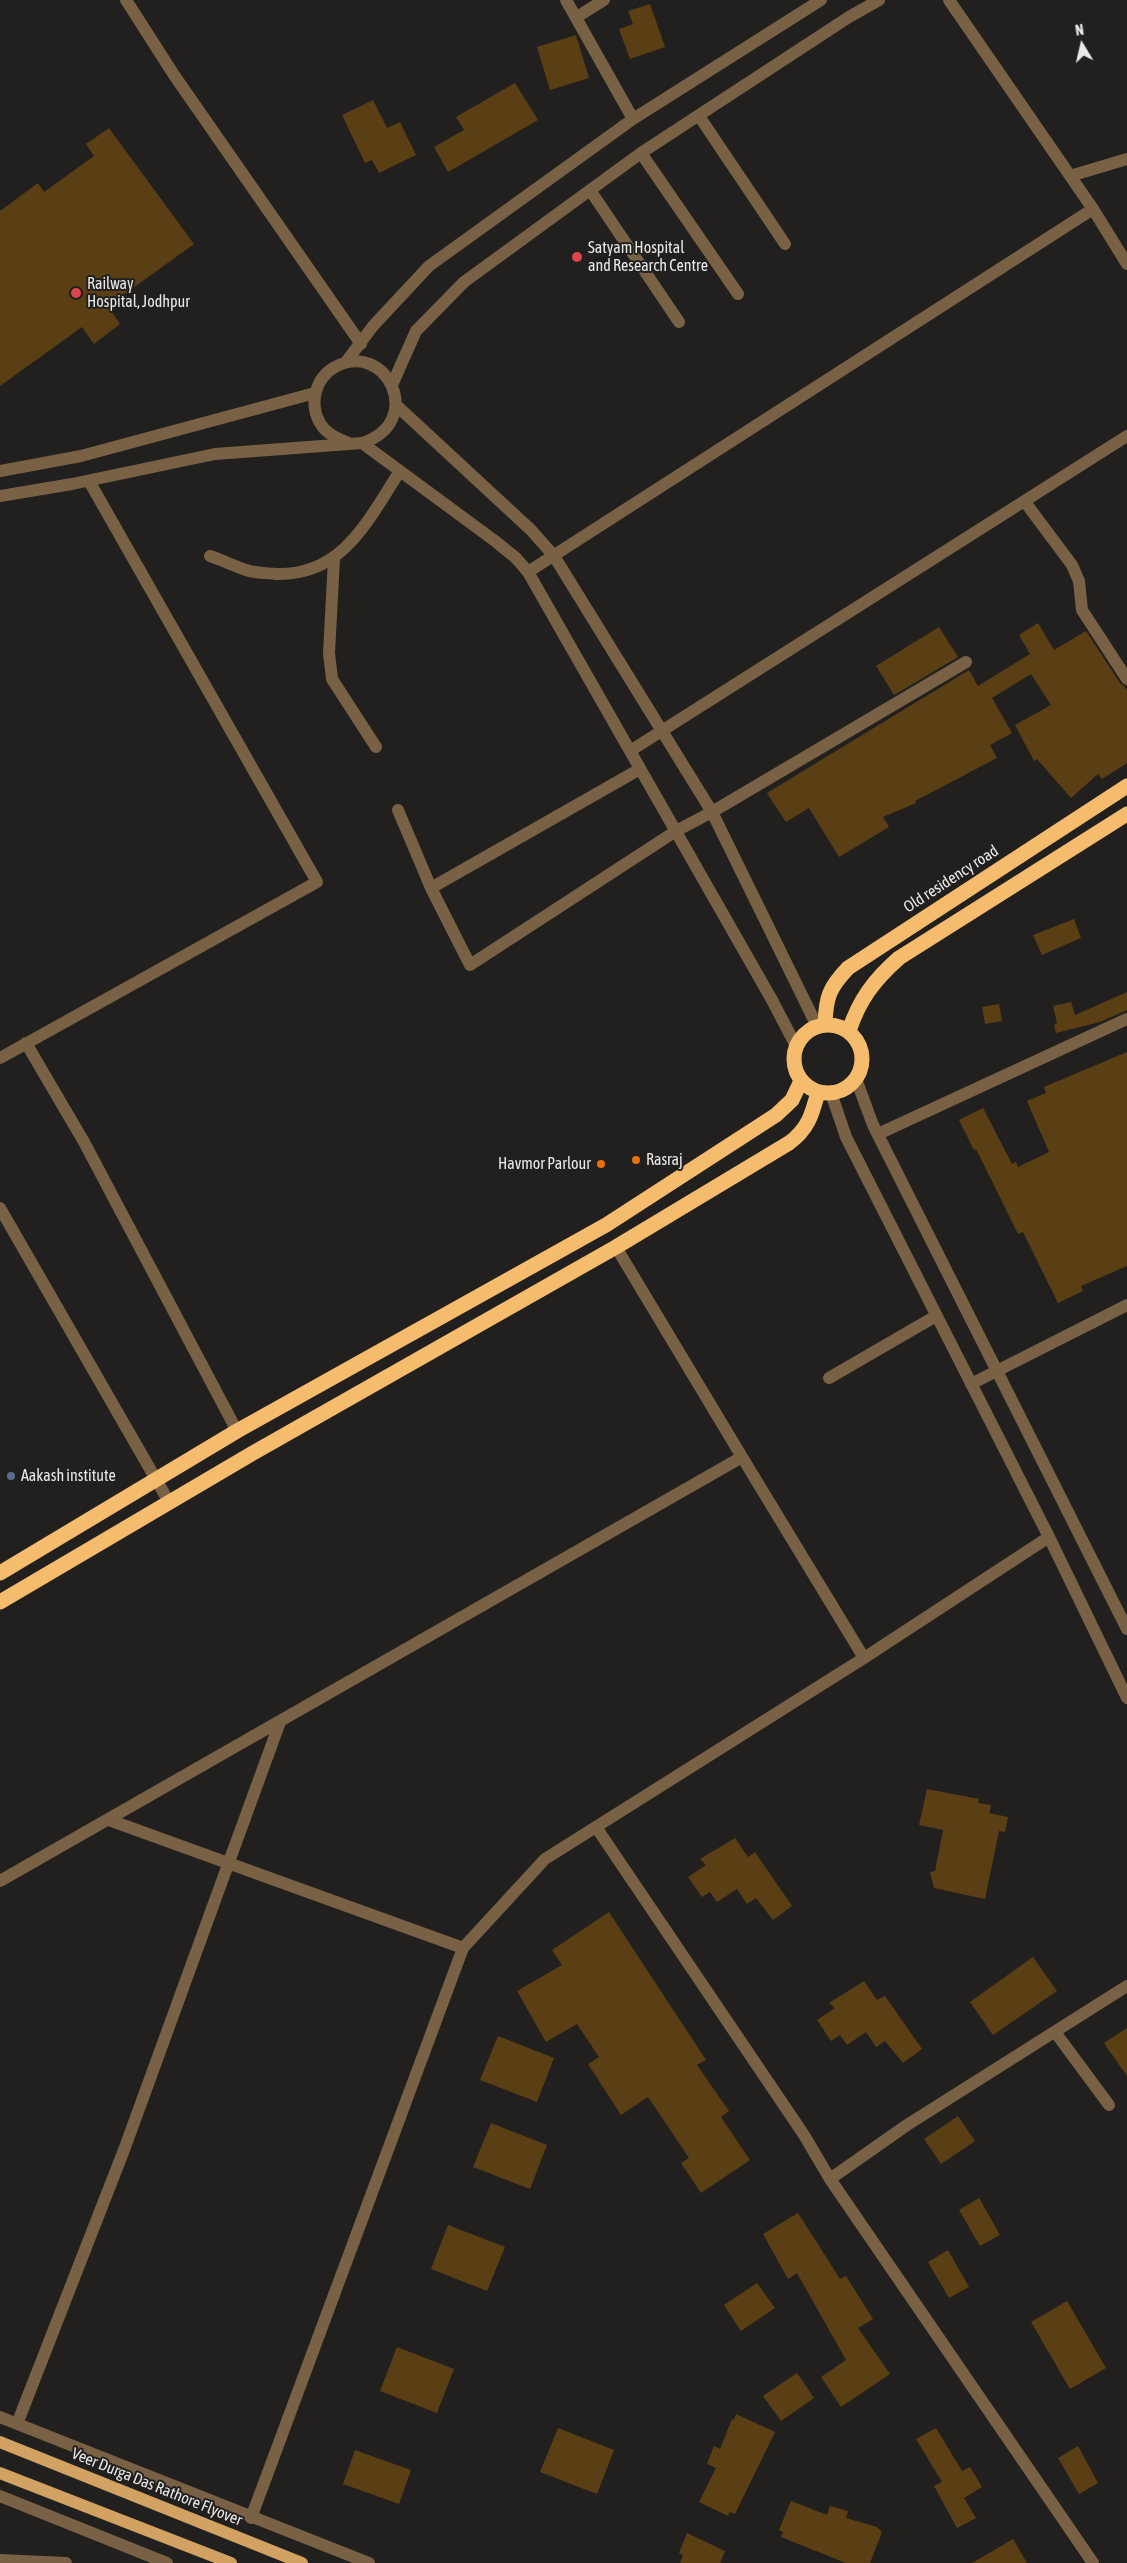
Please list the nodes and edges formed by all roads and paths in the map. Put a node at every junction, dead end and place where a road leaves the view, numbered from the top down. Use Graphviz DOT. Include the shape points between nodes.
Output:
graph roads {
  1 [pos="126,0"];
  2 [pos="566,0"];
  3 [pos="604,0"];
  4 [pos="821,0"];
  5 [pos="880,0"];
  6 [pos="949,0"];
  7 [pos="577,18"];
  8 [pos="699,116"];
  9 [pos="633,119"];
  10 [pos="641,153"];
  11 [pos="1127,159"];
  12 [pos="1070,176"];
  13 [pos="590,190"];
  14 [pos="1093,209"];
  15 [pos="784,244"];
  16 [pos="1127,264"];
  17 [pos="738,294"];
  18 [pos="679,322"];
  19 [pos="361,344"];
  20 [pos="346,362"];
  21 [pos="392,385"];
  22 [pos="315,393"];
  23 [pos="396,405"];
  24 [pos="1127,436"];
  25 [pos="348,442"];
  26 [pos="362,443"];
  27 [pos="0,470"];
  28 [pos="400,471"];
  29 [pos="88,481"];
  30 [pos="0,496"];
  31 [pos="1025,502"];
  32 [pos="210,556"];
  33 [pos="554,556"];
  34 [pos="334,558"];
  35 [pos="528,572"];
  36 [pos="966,662"];
  37 [pos="1127,679"];
  38 [pos="662,730"];
  39 [pos="376,747"];
  40 [pos="630,751"];
  41 [pos="640,769"];
  42 [pos="1127,786"];
  43 [pos="398,810"];
  44 [pos="712,812"];
  45 [pos="1127,814"];
  46 [pos="676,831"];
  47 [pos="431,888"];
  48 [pos="1127,1019"];
  49 [pos="821,1025"];
  50 [pos="849,1031"];
  51 [pos="26,1043"];
  52 [pos="796,1046"];
  53 [pos="0,1058"];
  54 [pos="856,1079"];
  55 [pos="802,1081"];
  56 [pos="825,1092"];
  57 [pos="878,1134"];
  58 [pos="0,1208"];
  59 [pos="616,1247"];
  60 [pos="1127,1305"];
  61 [pos="936,1316"];
  62 [pos="997,1371"];
  63 [pos="829,1378"];
  64 [pos="971,1384"];
  65 [pos="237,1431"];
  66 [pos="742,1457"];
  67 [pos="157,1480"];
  68 [pos="169,1502"];
  69 [pos="1049,1537"];
  70 [pos="0,1573"];
  71 [pos="0,1602"];
  72 [pos="1127,1628"];
  73 [pos="864,1658"];
  74 [pos="1127,1698"];
  75 [pos="280,1722"];
  76 [pos="109,1820"];
  77 [pos="596,1827"];
  78 [pos="229,1863"];
  79 [pos="0,1881"];
  80 [pos="463,1948"];
  81 [pos="1127,1986"];
  82 [pos="1055,2032"];
  83 [pos="1108,2105"];
  84 [pos="830,2178"];
  85 [pos="0,2417"];
  86 [pos="18,2424"];
  87 [pos="0,2442"];
  88 [pos="0,2473"];
  89 [pos="0,2496"];
  90 [pos="251,2518"];
  91 [pos="145,2558"];
  92 [pos="0,2560"];
  93 [pos="66,2563"];
  94 [pos="167,2563"];
  95 [pos="231,2563"];
  96 [pos="302,2563"];
  97 [pos="369,2563"];
  98 [pos="1093,2563"];
  1 -- 19 [label="street" via="174,75"];
  2 -- 7 [label="street"];
  3 -- 7 [label="street"];
  4 -- 9 [label="street"];
  5 -- 8 [label="street"];
  6 -- 12 [label="street"];
  7 -- 9 [label="street"];
  8 -- 10 [label="street"];
  8 -- 15 [label="street"];
  9 -- 19 [label="street" via="429,266 373,326"];
  10 -- 13 [label="street"];
  10 -- 17 [label="street"];
  11 -- 12 [label="street"];
  12 -- 14 [label="street"];
  13 -- 18 [label="street"];
  13 -- 21 [label="street" via="464,282 416,331"];
  14 -- 16 [label="street"];
  14 -- 33 [label="street"];
  19 -- 20 [label="street"];
  20 -- 21 [label="street" via="373,366"];
  20 -- 22 [label="street" via="326,373"];
  21 -- 23 [label="street"];
  22 -- 25 [label="street" via="315,409 320,424 332,436"];
  22 -- 27 [label="street" via="80,456"];
  23 -- 26 [label="street" via="389,426"];
  23 -- 33 [label="street"];
  24 -- 31 [label="street"];
  25 -- 26 [label="street"];
  25 -- 29 [label="street" via="215,454"];
  26 -- 28 [label="street"];
  28 -- 34 [label="street" via="353,542"];
  28 -- 35 [label="street" via="495,541"];
  29 -- 30 [label="street"];
  29 -- 51 [label="street" via="317,882"];
  31 -- 37 [label="street" via="1072,564 1079,581 1082,610"];
  31 -- 38 [label="street"];
  32 -- 34 [label="street" via="246,570 281,574 301,574"];
  33 -- 35 [label="street"];
  33 -- 38 [label="street"];
  34 -- 39 [label="street" via="329,653 332,679"];
  35 -- 40 [label="street"];
  36 -- 44 [label="street"];
  38 -- 40 [label="street"];
  38 -- 44 [label="street"];
  40 -- 41 [label="street"];
  41 -- 46 [label="street"];
  41 -- 47 [label="street"];
  42 -- 49 [label="highway, Old residency road" via="848,968 828,994"];
  43 -- 47 [label="street"];
  44 -- 46 [label="street"];
  44 -- 49 [label="street"];
  45 -- 50 [label="highway" via="899,958 866,992"];
  46 -- 47 [label="street" via="470,965"];
  46 -- 52 [label="street"];
  48 -- 57 [label="street"];
  49 -- 50 [label="highway" via="838,1025"];
  49 -- 52 [label="highway" via="804,1034"];
  50 -- 54 [label="highway" via="863,1054 862,1067"];
  51 -- 53 [label="street"];
  51 -- 65 [label="street" via="84,1142"];
  52 -- 55 [label="highway" via="795,1070"];
  54 -- 56 [label="highway" via="845,1089"];
  54 -- 57 [label="street"];
  55 -- 56 [label="highway"];
  55 -- 65 [label="highway" via="792,1100 776,1116 606,1225"];
  56 -- 59 [label="highway" via="809,1124 795,1138"];
  56 -- 61 [label="street"];
  57 -- 62 [label="street"];
  58 -- 67 [label="street"];
  59 -- 66 [label="street"];
  59 -- 68 [label="highway"];
  60 -- 62 [label="street"];
  61 -- 63 [label="street"];
  61 -- 64 [label="street"];
  62 -- 64 [label="street"];
  62 -- 72 [label="street"];
  64 -- 69 [label="street"];
  65 -- 67 [label="highway"];
  66 -- 73 [label="street"];
  66 -- 75 [label="street"];
  67 -- 68 [label="street"];
  67 -- 70 [label="highway"];
  68 -- 71 [label="highway"];
  69 -- 73 [label="street"];
  69 -- 74 [label="street"];
  73 -- 77 [label="street"];
  75 -- 76 [label="street"];
  75 -- 78 [label="street"];
  76 -- 78 [label="street"];
  76 -- 79 [label="street"];
  77 -- 80 [label="street" via="545,1860"];
  77 -- 84 [label="street"];
  78 -- 80 [label="street"];
  78 -- 86 [label="street" via="124,2150"];
  80 -- 90 [label="street"];
  81 -- 82 [label="street"];
  82 -- 83 [label="street"];
  82 -- 84 [label="street" via="907,2125"];
  84 -- 98 [label="street"];
  85 -- 86 [label="street"];
  86 -- 90 [label="street"];
  87 -- 96 [label="main road, Veer Durga Das Rathore Flyover"];
  88 -- 95 [label="main road"];
  89 -- 91 [label="street"];
  90 -- 97 [label="street"];
  91 -- 94 [label="street"];
  92 -- 93 [label="street"];
}
